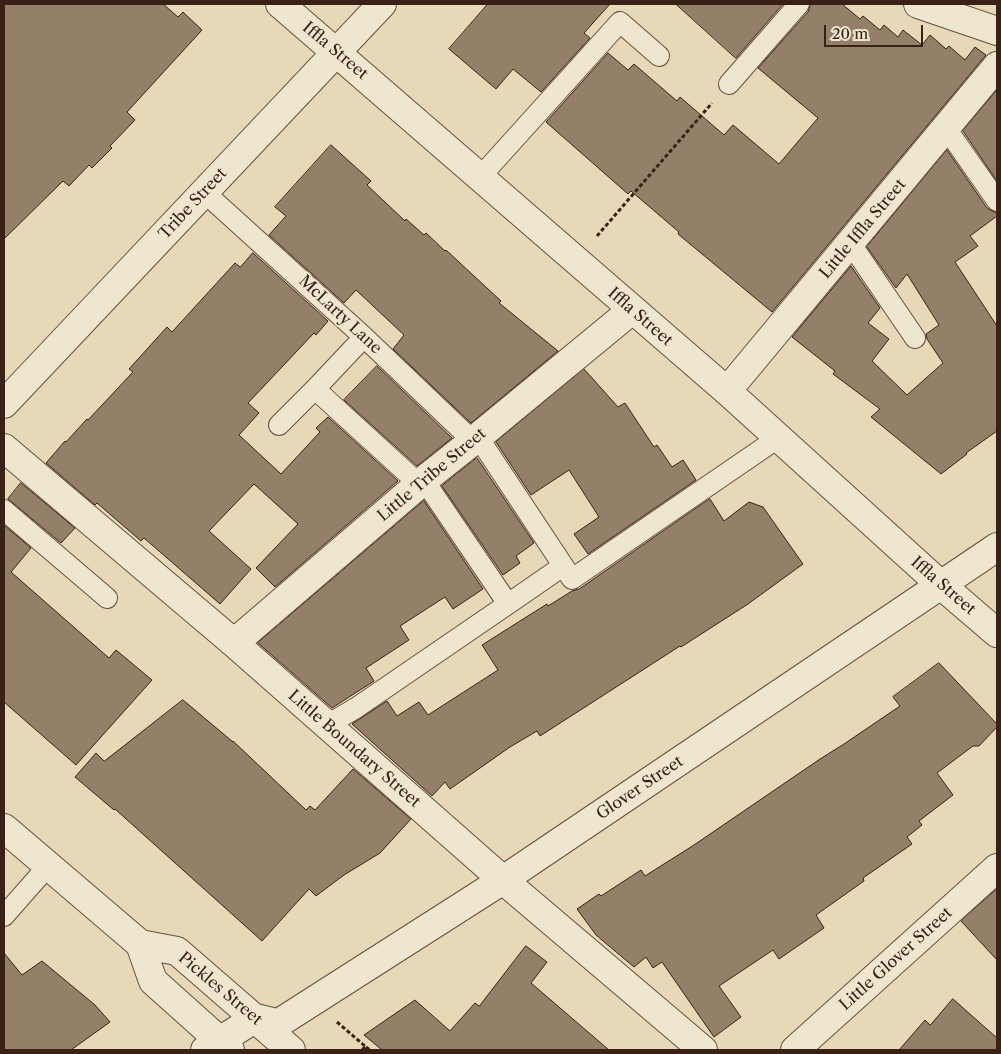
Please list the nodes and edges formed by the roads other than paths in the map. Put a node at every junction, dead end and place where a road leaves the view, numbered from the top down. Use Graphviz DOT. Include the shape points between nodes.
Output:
graph roads {
  1 [pos="280,4"];
  2 [pos="382,4"];
  3 [pos="799,4"];
  4 [pos="918,4"];
  5 [pos="997,31"];
  6 [pos="336,51"];
  7 [pos="659,56"];
  8 [pos="997,66"];
  9 [pos="729,84"];
  10 [pos="946,128"];
  11 [pos="481,176"];
  12 [pos="204,192"];
  13 [pos="997,201"];
  14 [pos="851,244"];
  15 [pos="632,310"];
  16 [pos="364,337"];
  17 [pos="915,338"];
  18 [pos="316,389"];
  19 [pos="727,390"];
  20 [pos="4,404"];
  21 [pos="279,425"];
  22 [pos="778,438"];
  23 [pos="475,439"];
  24 [pos="4,448"];
  25 [pos="422,482"];
  26 [pos="4,510"];
  27 [pos="997,547"];
  28 [pos="562,566"];
  29 [pos="941,585"];
  30 [pos="107,598"];
  31 [pos="508,604"];
  32 [pos="997,633"];
  33 [pos="234,643"];
  34 [pos="328,725"];
  35 [pos="4,828"];
  36 [pos="48,866"];
  37 [pos="997,868"];
  38 [pos="503,880"];
  39 [pos="4,916"];
  40 [pos="140,944"];
  41 [pos="277,1037"];
  42 [pos="218,1047"];
  43 [pos="703,1050"];
  44 [pos="795,1050"];
  1 -- 6 [label="street, Iffla Street"];
  2 -- 6 [label="street, Tribe Street"];
  3 -- 9 [label="lane"];
  4 -- 5 [label="street"];
  6 -- 11 [label="street, Iffla Street"];
  6 -- 12 [label="street, Tribe Street"];
  7 -- 11 [label="lane" via="620,22"];
  8 -- 10 [label="street, Little Iffla Street"];
  10 -- 13 [label="lane"];
  10 -- 14 [label="street, Little Iffla Street"];
  11 -- 15 [label="street, Iffla Street"];
  12 -- 16 [label="lane, McLarty Lane"];
  12 -- 20 [label="street, Tribe Street"];
  14 -- 17 [label="lane"];
  14 -- 19 [label="street, Little Iffla Street"];
  15 -- 19 [label="street, Iffla Street"];
  15 -- 23 [label="street, Little Tribe Street"];
  16 -- 18 [label="lane"];
  16 -- 23 [label="lane, McLarty Lane"];
  18 -- 21 [label="lane"];
  18 -- 25 [label="lane"];
  19 -- 22 [label="street, Iffla Street"];
  22 -- 28 [label="lane" via="572,579"];
  22 -- 29 [label="street, Iffla Street"];
  23 -- 25 [label="street, Little Tribe Street"];
  23 -- 28 [label="lane, McLarty Lane"];
  24 -- 33 [label="street, Little Boundary Street"];
  25 -- 31 [label="lane"];
  25 -- 33 [label="street, Little Tribe Street"];
  26 -- 30 [label="lane"];
  27 -- 29 [label="street, Glover Street"];
  28 -- 31 [label="lane"];
  29 -- 32 [label="street, Iffla Street"];
  29 -- 38 [label="street, Glover Street"];
  31 -- 34 [label="lane"];
  33 -- 34 [label="street, Little Boundary Street"];
  34 -- 38 [label="street, Little Boundary Street"];
  35 -- 36 [label="street, Pickles Street"];
  36 -- 39 [label="lane"];
  36 -- 40 [label="street, Pickles Street"];
  37 -- 44 [label="street, Little Glover Street"];
  38 -- 41 [label="street, Glover Street" via="313,1000"];
  38 -- 43 [label="street, Little Boundary Street"];
  40 -- 41 [label="street, Pickles Street" via="177,951"];
  40 -- 42 [label="street" via="152,981"];
  41 -- 42 [label="street, Glover Street"];
}
